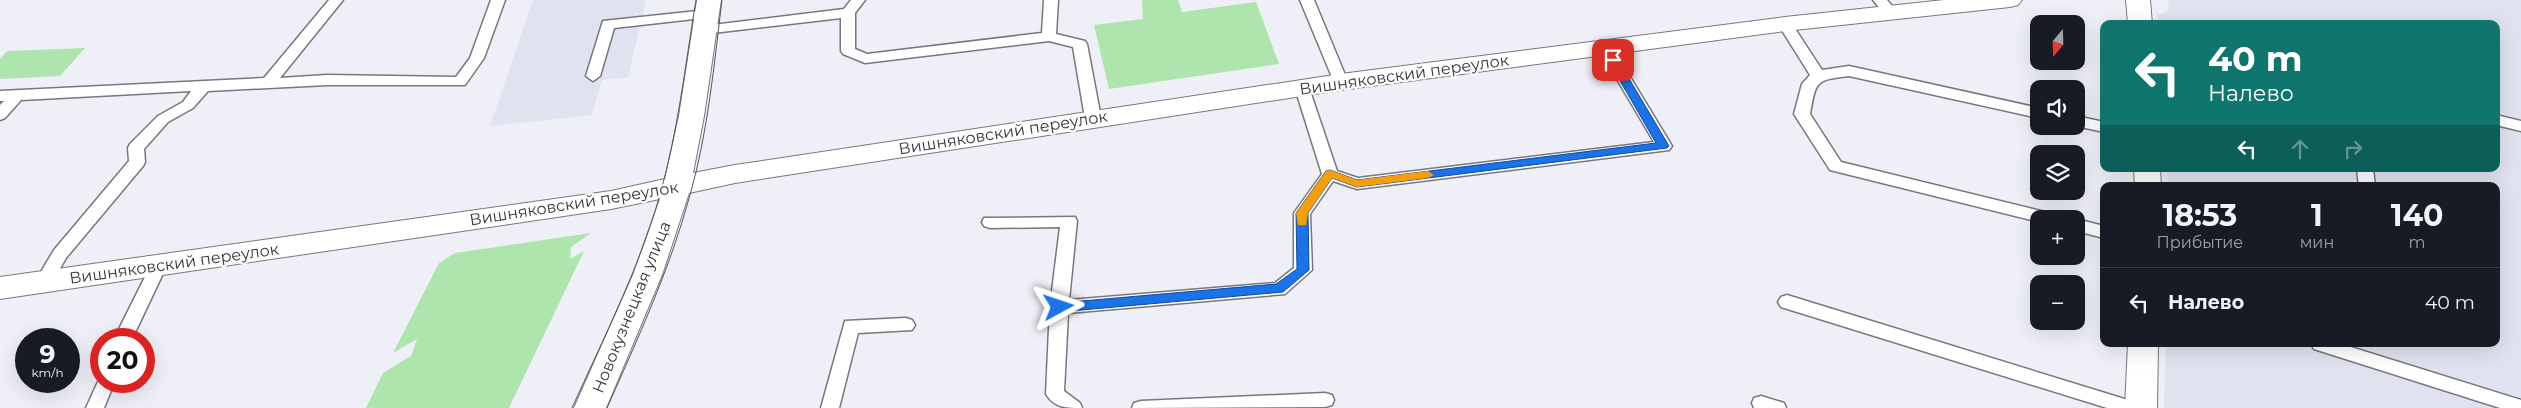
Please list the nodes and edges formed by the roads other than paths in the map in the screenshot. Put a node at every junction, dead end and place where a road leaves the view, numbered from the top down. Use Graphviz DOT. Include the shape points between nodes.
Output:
graph roads {
  1 [pos="336,0"];
  2 [pos="498,0"];
  3 [pos="858,0"];
  4 [pos="1051,0"];
  5 [pos="1307,0"];
  6 [pos="2010,0"];
  7 [pos="1979,2"];
  8 [pos="1886,6"];
  9 [pos="848,13"];
  10 [pos="707,15"];
  11 [pos="1785,24"];
  12 [pos="1049,37"];
  13 [pos="1605,47"];
  14 [pos="1818,75"];
  15 [pos="593,76"];
  16 [pos="1341,82"];
  17 [pos="268,83"];
  18 [pos="204,86"];
  19 [pos="1302,88"];
  20 [pos="18,95"];
  21 [pos="0,96"];
  22 [pos="2030,110"];
  23 [pos="0,115"];
  24 [pos="1093,118"];
  25 [pos="2500,121"];
  26 [pos="2085,123"];
  27 [pos="2100,126"];
  28 [pos="2521,126"];
  29 [pos="1330,174"];
  30 [pos="677,186"];
  31 [pos="2030,214"];
  32 [pos="990,222"];
  33 [pos="2085,227"];
  34 [pos="2100,231"];
  35 [pos="159,265"];
  36 [pos="44,282"];
  37 [pos="0,288"];
  38 [pos="1787,302"];
  39 [pos="1059,307"];
  40 [pos="906,326"];
  41 [pos="129,328"];
  42 [pos="2143,347"];
  43 [pos="2330,347"];
  44 [pos="101,393"];
  45 [pos="1325,400"];
  46 [pos="2521,407"];
  47 [pos="95,408"];
  48 [pos="590,408"];
  49 [pos="830,408"];
  50 [pos="1073,408"];
  51 [pos="1141,408"];
  52 [pos="2131,408"];
  53 [pos="2141,408"];
  1 -- 17 [label="lane"];
  2 -- 17 [label="lane" via="477,58 460,82 327,80"];
  3 -- 9 [label="lane"];
  4 -- 12 [label="lane"];
  5 -- 16 [label="lane"];
  6 -- 7 [label="street, Вишняковский переулок"];
  7 -- 8 [label="street, Вишняковский переулок"];
  8 -- 11 [label="street, Вишняковский переулок"];
  9 -- 10 [label="lane"];
  9 -- 12 [label="lane" via="848,52 865,59"];
  10 -- 15 [label="lane" via="608,24"];
  10 -- 30 [label="street, Новокузнецкая улица"];
  11 -- 13 [label="street, Вишняковский переулок"];
  11 -- 14 [label="lane"];
  12 -- 24 [label="lane" via="1080,44"];
  13 -- 16 [label="street, Вишняковский переулок"];
  13 -- 29 [label="lane" via="1664,146 1357,184"];
  14 -- 22 [label="lane" via="1849,71"];
  14 -- 31 [label="lane" via="1808,83 1802,114 1836,166"];
  16 -- 19 [label="street, Вишняковский переулок"];
  17 -- 18 [label="lane"];
  18 -- 20 [label="lane"];
  18 -- 36 [label="lane" via="188,105 163,119 136,148 137,162 60,254"];
  19 -- 24 [label="street, Вишняковский переулок"];
  19 -- 29 [label="lane"];
  20 -- 21 [label="lane"];
  20 -- 23 [label="lane"];
  24 -- 30 [label="street, Вишняковский переулок"];
  25 -- 28 [label="lane"];
  26 -- 27 [label="lane"];
  29 -- 39 [label="lane" via="1302,213 1304,270 1279,289"];
  30 -- 35 [label="street, Вишняковский переулок" via="611,200"];
  30 -- 48 [label="street, Новокузнецкая улица" via="642,289"];
  32 -- 39 [label="lane" via="1069,221"];
  33 -- 34 [label="lane"];
  35 -- 36 [label="street, Вишняковский переулок"];
  35 -- 41 [label="lane"];
  36 -- 37 [label="street, Вишняковский переулок"];
  38 -- 52 [label="lane"];
  39 -- 50 [label="lane" via="1055,394"];
  40 -- 49 [label="lane" via="851,326"];
  42 -- 53 [label="street"];
  43 -- 46 [label="lane"];
  44 -- 47 [label="lane"];
  45 -- 51 [label="lane"];
}
